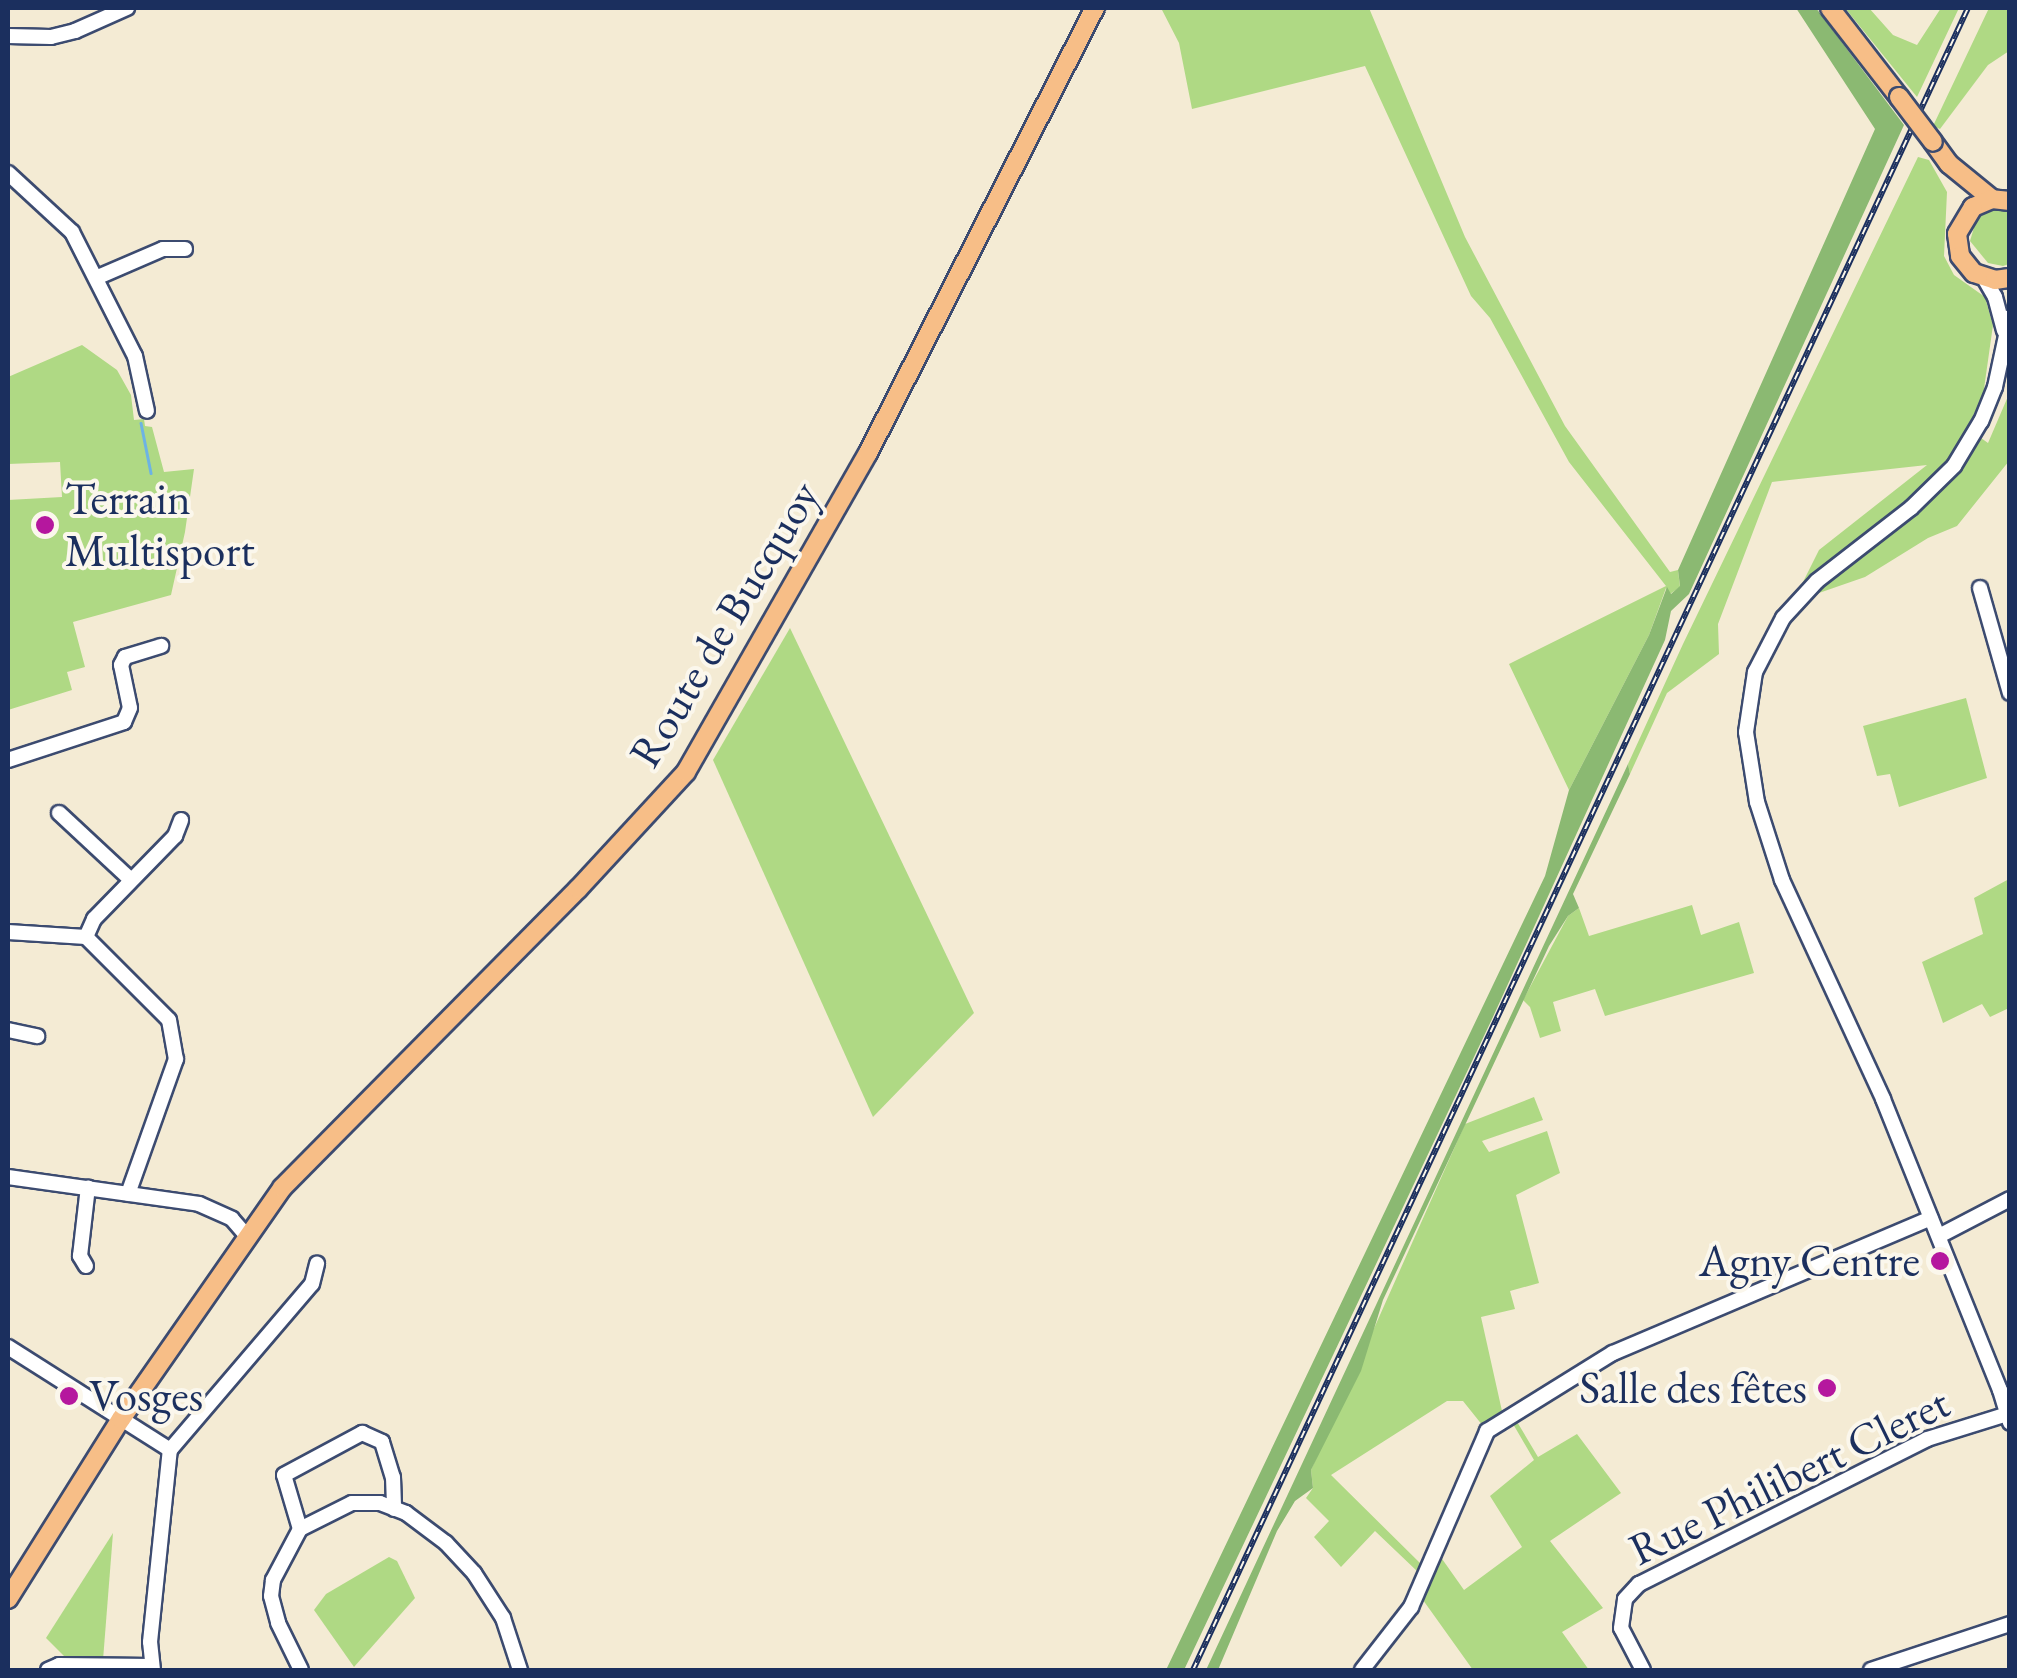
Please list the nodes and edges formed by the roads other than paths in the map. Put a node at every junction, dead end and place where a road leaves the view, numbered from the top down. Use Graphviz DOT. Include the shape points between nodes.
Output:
graph roads {
  1 [pos="127,8"];
  2 [pos="1096,8"];
  3 [pos="1830,8"];
  4 [pos="8,36"];
  5 [pos="1950,164"];
  6 [pos="8,172"];
  7 [pos="2002,198"];
  8 [pos="1966,214"];
  9 [pos="185,249"];
  10 [pos="98,278"];
  11 [pos="1984,278"];
  12 [pos="2010,278"];
  13 [pos="2010,317"];
  14 [pos="2005,336"];
  15 [pos="147,411"];
  16 [pos="1980,588"];
  17 [pos="161,646"];
  18 [pos="2010,693"];
  19 [pos="8,760"];
  20 [pos="60,813"];
  21 [pos="182,820"];
  22 [pos="130,879"];
  23 [pos="8,932"];
  24 [pos="86,937"];
  25 [pos="8,1030"];
  26 [pos="37,1036"];
  27 [pos="8,1177"];
  28 [pos="88,1188"];
  29 [pos="128,1194"];
  30 [pos="2010,1199"];
  31 [pos="1931,1218"];
  32 [pos="247,1236"];
  33 [pos="1938,1236"];
  34 [pos="317,1264"];
  35 [pos="86,1266"];
  36 [pos="8,1347"];
  37 [pos="2006,1406"];
  38 [pos="120,1419"];
  39 [pos="170,1450"];
  40 [pos="394,1508"];
  41 [pos="300,1529"];
  42 [pos="8,1599"];
  43 [pos="2010,1624"];
  44 [pos="152,1669"];
  45 [pos="48,1670"];
  46 [pos="301,1670"];
  47 [pos="520,1670"];
  48 [pos="1362,1670"];
  49 [pos="1643,1670"];
  50 [pos="1871,1670"];
  1 -- 4 [label="street" via="50,37"];
  2 -- 32 [label="main road, Route de Bucquoy" via="868,453 686,772 286,1183"];
  3 -- 5 [label="main road, bridge"];
  5 -- 7 [label="main road"];
  5 -- 8 [label="main road"];
  6 -- 10 [label="street" via="72,232"];
  7 -- 8 [label="main road"];
  8 -- 11 [label="main road" via="1957,234 1960,256"];
  9 -- 10 [label="street" via="163,249"];
  10 -- 15 [label="street" via="135,356"];
  11 -- 12 [label="main road"];
  11 -- 14 [label="street"];
  13 -- 14 [label="street"];
  14 -- 31 [label="street" via="1989,402 1954,466 1799,599 1764,651 1746,732 1757,802 1782,880"];
  16 -- 18 [label="street"];
  17 -- 19 [label="street" via="121,664 130,708 124,722"];
  20 -- 22 [label="street"];
  21 -- 22 [label="street" via="175,836"];
  22 -- 24 [label="street"];
  23 -- 24 [label="street"];
  24 -- 29 [label="street" via="168,1020 177,1049"];
  25 -- 26 [label="street"];
  27 -- 28 [label="street"];
  28 -- 29 [label="street"];
  28 -- 35 [label="street" via="80,1256"];
  29 -- 32 [label="street" via="208,1208"];
  30 -- 33 [label="street"];
  31 -- 33 [label="street"];
  31 -- 48 [label="street" via="1613,1353 1488,1431 1410,1607"];
  32 -- 38 [label="main road, Route de Bucquoy"];
  33 -- 37 [label="street"];
  34 -- 39 [label="street" via="312,1284"];
  36 -- 38 [label="street"];
  37 -- 49 [label="street, Rue Philibert Cleret" via="1926,1439 1639,1584 1624,1599 1621,1628"];
  38 -- 39 [label="street"];
  38 -- 42 [label="main road, Route de Bucquoy"];
  39 -- 44 [label="street"];
  40 -- 41 [label="street" via="352,1503"];
  40 -- 41 [label="street" via="382,1442 362,1434 284,1475"];
  40 -- 47 [label="street" via="446,1543 474,1573 503,1618"];
  41 -- 46 [label="street" via="271,1596"];
  43 -- 50 [label="street"];
  44 -- 45 [label="street"];
}
